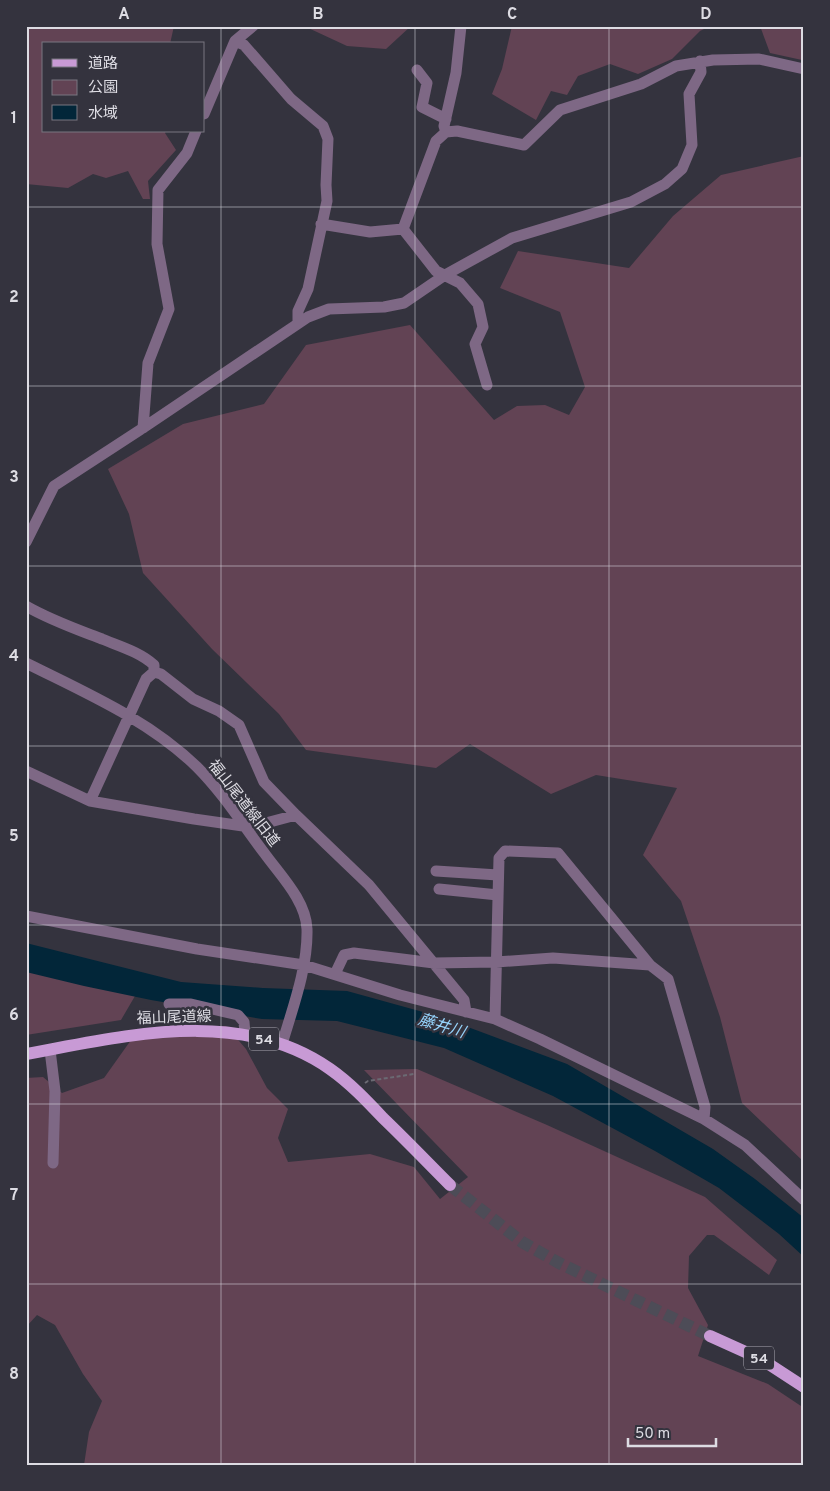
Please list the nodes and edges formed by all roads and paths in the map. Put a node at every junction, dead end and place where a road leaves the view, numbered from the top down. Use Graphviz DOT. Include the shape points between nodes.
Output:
graph roads {
  1 [pos="253,26"];
  2 [pos="462,26"];
  3 [pos="235,41"];
  4 [pos="700,61"];
  5 [pos="804,69"];
  6 [pos="417,70"];
  7 [pos="205,112"];
  8 [pos="446,119"];
  9 [pos="196,132"];
  10 [pos="446,132"];
  11 [pos="321,224"];
  12 [pos="403,229"];
  13 [pos="446,275"];
  14 [pos="298,323"];
  15 [pos="487,385"];
  16 [pos="143,428"];
  17 [pos="26,542"];
  18 [pos="26,606"];
  19 [pos="26,663"];
  20 [pos="154,672"];
  21 [pos="130,716"];
  22 [pos="26,771"];
  23 [pos="90,801"];
  24 [pos="296,815"];
  25 [pos="243,826"];
  26 [pos="436,871"];
  27 [pos="498,875"];
  28 [pos="439,889"];
  29 [pos="498,895"];
  30 [pos="26,916"];
  31 [pos="496,962"];
  32 [pos="434,963"];
  33 [pos="304,965"];
  34 [pos="650,965"];
  35 [pos="335,974"];
  36 [pos="169,1004"];
  37 [pos="466,1012"];
  38 [pos="495,1018"];
  39 [pos="245,1034"];
  40 [pos="282,1044"];
  41 [pos="50,1050"];
  42 [pos="26,1054"];
  43 [pos="414,1074"];
  44 [pos="357,1091"];
  45 [pos="704,1119"];
  46 [pos="54,1163"];
  47 [pos="450,1185"];
  48 [pos="804,1200"];
  49 [pos="710,1336"];
  50 [pos="804,1387"];
  1 -- 3 [label="street"];
  2 -- 8 [label="street"];
  3 -- 7 [label="street"];
  3 -- 11 [label="street" via="244,45 292,99 323,126 328,139 327,201"];
  4 -- 5 [label="street" via="759,58"];
  4 -- 10 [label="street" via="676,66 642,84 560,110 524,146 457,131"];
  4 -- 13 [label="street" via="701,72 689,94 692,145 682,169 665,184 630,202 512,238"];
  6 -- 8 [label="street" via="427,83 422,107"];
  8 -- 10 [label="street"];
  9 -- 16 [label="street" via="187,153 158,190 157,244 169,310 148,363"];
  10 -- 12 [label="street" via="436,141"];
  11 -- 12 [label="street" via="370,232"];
  11 -- 14 [label="street" via="308,289 298,311"];
  12 -- 13 [label="street" via="436,271"];
  13 -- 14 [label="street" via="404,303 329,309"];
  13 -- 15 [label="street" via="460,283 478,304 483,327 475,344"];
  14 -- 16 [label="street"];
  16 -- 17 [label="street" via="54,486"];
  18 -- 20 [label="street" via="46,618 148,659 154,665"];
  19 -- 21 [label="street, 福山尾道線旧道"];
  20 -- 21 [label="street" via="146,679"];
  20 -- 24 [label="street" via="239,725 264,782"];
  21 -- 23 [label="street"];
  21 -- 25 [label="street, 福山尾道線旧道" via="198,768"];
  22 -- 23 [label="street"];
  23 -- 25 [label="street"];
  24 -- 25 [label="street" via="256,826"];
  24 -- 32 [label="street" via="369,885"];
  25 -- 33 [label="street, 福山尾道線旧道" via="298,899 307,928"];
  26 -- 27 [label="street"];
  27 -- 29 [label="street"];
  27 -- 34 [label="street" via="499,858 505,851 558,853"];
  28 -- 29 [label="street"];
  29 -- 31 [label="street"];
  30 -- 33 [label="street" via="197,949"];
  31 -- 32 [label="street"];
  31 -- 34 [label="street" via="553,958"];
  31 -- 38 [label="street"];
  32 -- 35 [label="street" via="354,953 344,955"];
  32 -- 37 [label="street" via="464,1000"];
  33 -- 35 [label="street"];
  33 -- 40 [label="street, 福山尾道線旧道"];
  34 -- 45 [label="street" via="668,979 705,1107"];
  35 -- 37 [label="street"];
  36 -- 39 [label="street" via="191,1004 238,1015 244,1022"];
  37 -- 38 [label="street"];
  38 -- 45 [label="street"];
  39 -- 40 [label="main road, 福山尾道線 / 54"];
  39 -- 41 [label="main road, 福山尾道線 / 54" via="196,1030 138,1034"];
  40 -- 44 [label="main road, 福山尾道線 / 54" via="323,1064"];
  41 -- 42 [label="main road, 福山尾道線 / 54"];
  41 -- 46 [label="street" via="54,1091"];
  43 -- 44 [label="path" via="368,1081"];
  44 -- 47 [label="main road, 福山尾道線 / 54"];
  45 -- 48 [label="street" via="745,1145"];
  49 -- 50 [label="main road, 54" via="761,1359"];
}
